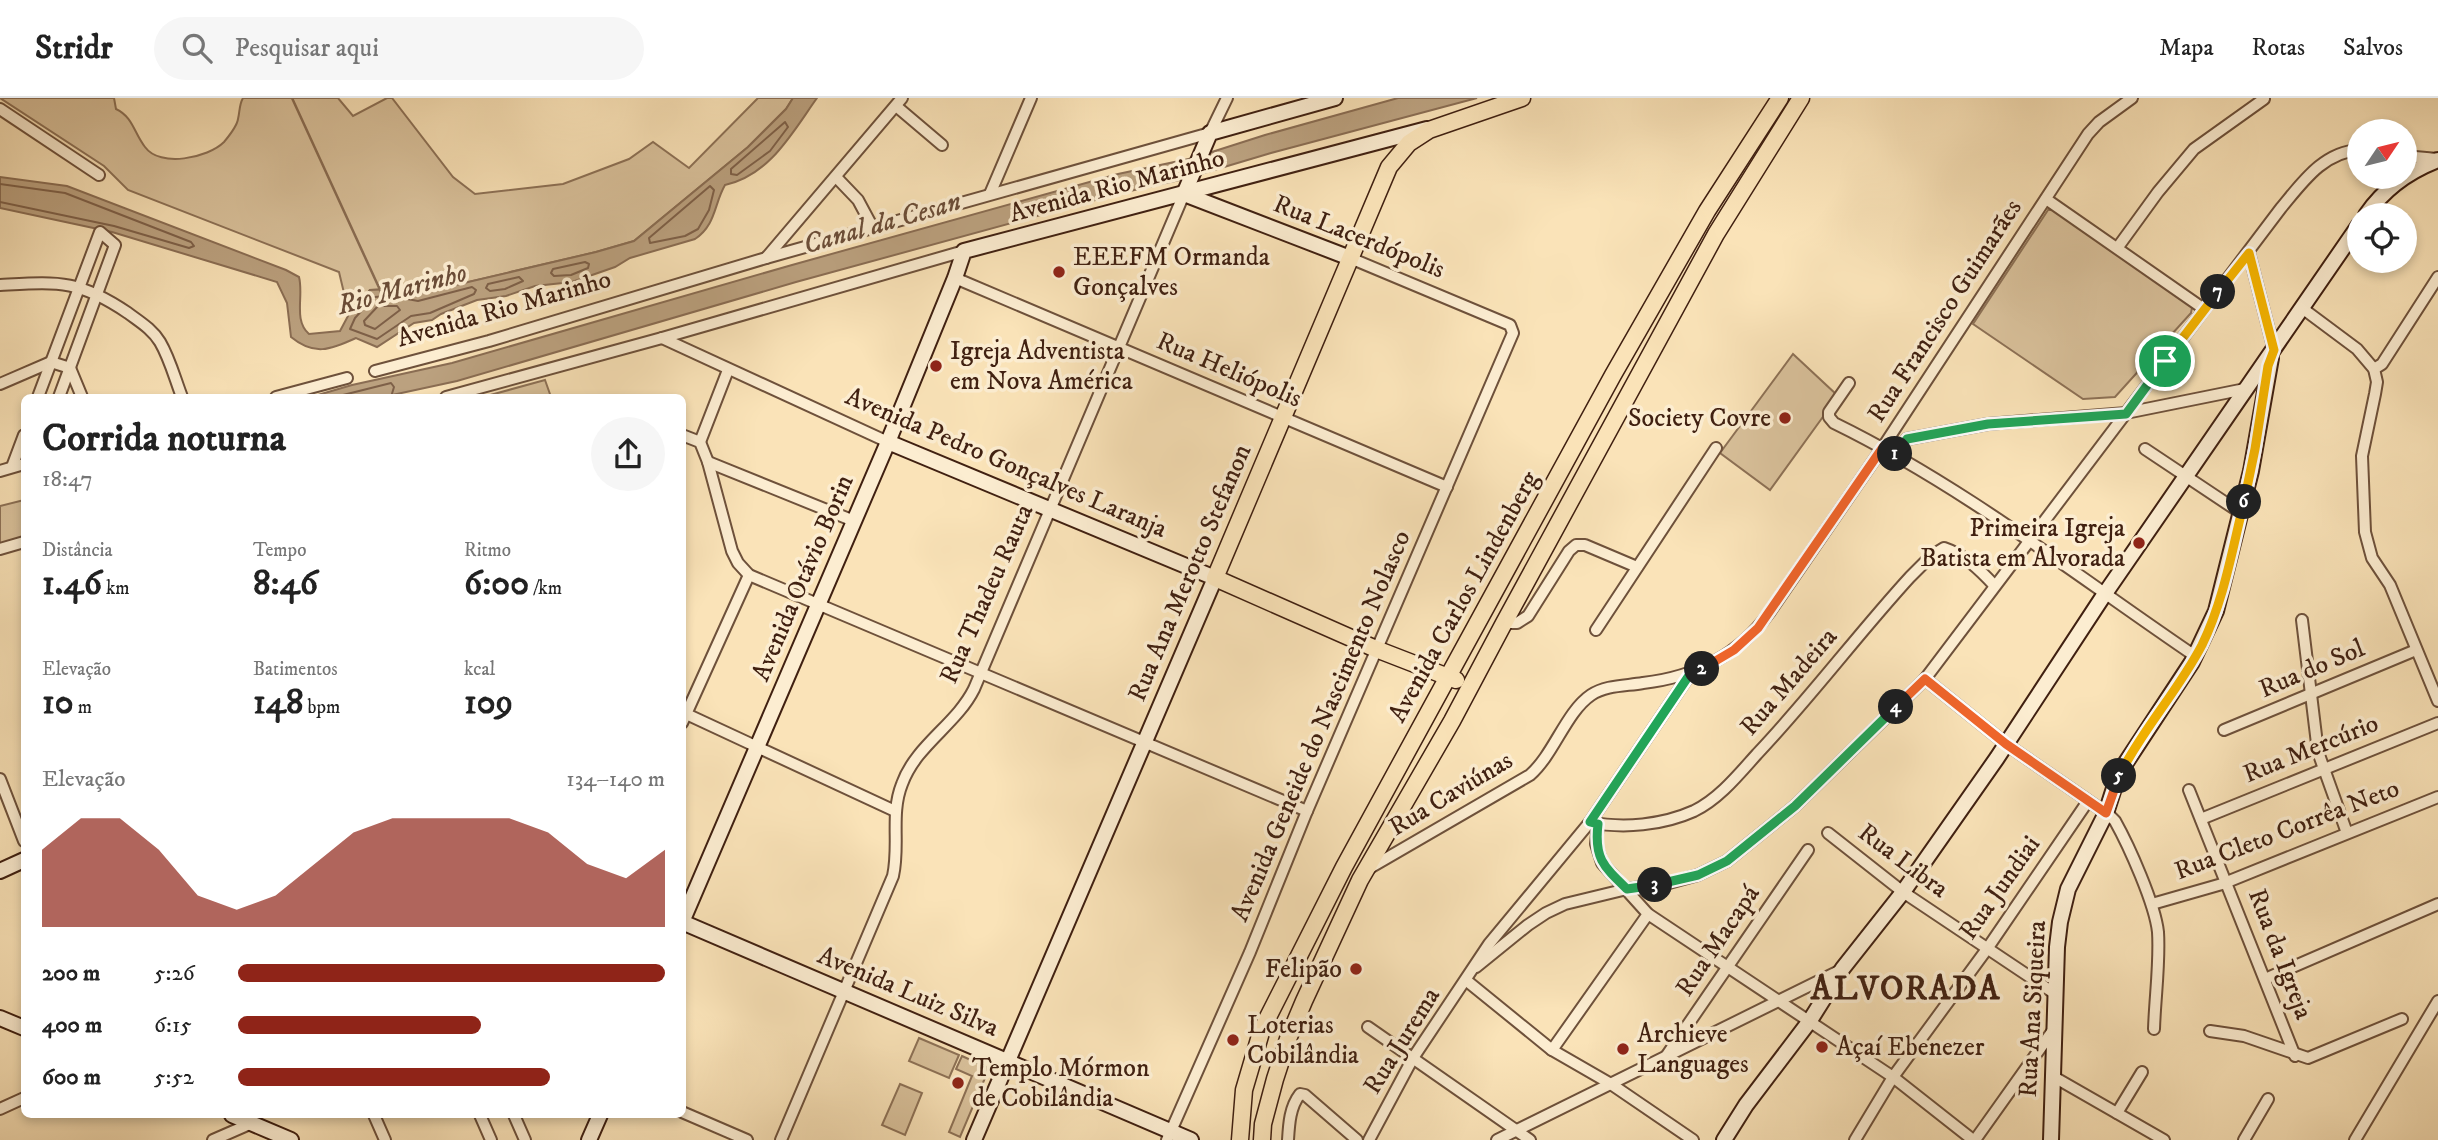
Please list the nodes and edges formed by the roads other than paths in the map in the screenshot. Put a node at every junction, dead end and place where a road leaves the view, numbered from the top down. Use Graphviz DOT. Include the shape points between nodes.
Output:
graph roads {
  1 [pos="1031,98"];
  2 [pos="1227,98"];
  3 [pos="1335,98"];
  4 [pos="1522,98"];
  5 [pos="1780,98"];
  6 [pos="1801,98"];
  7 [pos="2132,98"];
  8 [pos="2264,99"];
  9 [pos="899,102"];
  10 [pos="0,109"];
  11 [pos="1436,127"];
  12 [pos="1210,133"];
  13 [pos="943,145"];
  14 [pos="2347,153"];
  15 [pos="2417,157"];
  16 [pos="2438,159"];
  17 [pos="99,175"];
  18 [pos="835,177"];
  19 [pos="990,194"];
  20 [pos="1184,194"];
  21 [pos="2046,199"];
  22 [pos="2377,203"];
  23 [pos="873,229"];
  24 [pos="2347,242"];
  25 [pos="2118,247"];
  26 [pos="964,251"];
  27 [pos="2249,253"];
  28 [pos="766,258"];
  29 [pos="1350,258"];
  30 [pos="2438,277"];
  31 [pos="955,278"];
  32 [pos="0,285"];
  33 [pos="80,287"];
  34 [pos="98,295"];
  35 [pos="2302,308"];
  36 [pos="2204,309"];
  37 [pos="1513,328"];
  38 [pos="662,338"];
  39 [pos="1119,348"];
  40 [pos="2274,349"];
  41 [pos="51,362"];
  42 [pos="70,368"];
  43 [pos="2374,369"];
  44 [pos="728,370"];
  45 [pos="374,371"];
  46 [pos="347,378"];
  47 [pos="1849,383"];
  48 [pos="0,384"];
  49 [pos="39,394"];
  50 [pos="60,394"];
  51 [pos="81,394"];
  52 [pos="181,394"];
  53 [pos="287,394"];
  54 [pos="457,394"];
  55 [pos="2252,399"];
  56 [pos="2126,414"];
  57 [pos="1283,417"];
  58 [pos="686,437"];
  59 [pos="700,442"];
  60 [pos="888,442"];
  61 [pos="21,443"];
  62 [pos="1883,447"];
  63 [pos="1716,448"];
  64 [pos="2146,449"];
  65 [pos="1894,455"];
  66 [pos="708,463"];
  67 [pos="21,465"];
  68 [pos="12,467"];
  69 [pos="0,471"];
  70 [pos="2186,476"];
  71 [pos="1447,487"];
  72 [pos="1051,510"];
  73 [pos="2241,513"];
  74 [pos="854,521"];
  75 [pos="2029,540"];
  76 [pos="21,545"];
  77 [pos="3,548"];
  78 [pos="0,562"];
  79 [pos="1637,567"];
  80 [pos="749,575"];
  81 [pos="1214,578"];
  82 [pos="1994,585"];
  83 [pos="2104,594"];
  84 [pos="819,604"];
  85 [pos="2302,620"];
  86 [pos="1504,623"];
  87 [pos="1595,630"];
  88 [pos="1376,649"];
  89 [pos="2416,650"];
  90 [pos="2196,656"];
  91 [pos="982,674"];
  92 [pos="1690,674"];
  93 [pos="1449,677"];
  94 [pos="1925,679"];
  95 [pos="1471,687"];
  96 [pos="2310,694"];
  97 [pos="2438,701"];
  98 [pos="686,712"];
  99 [pos="686,717"];
  100 [pos="2438,723"];
  101 [pos="2224,730"];
  102 [pos="1144,743"];
  103 [pos="2006,744"];
  104 [pos="758,747"];
  105 [pos="2322,769"];
  106 [pos="0,779"];
  107 [pos="2189,790"];
  108 [pos="2438,797"];
  109 [pos="2088,801"];
  110 [pos="895,811"];
  111 [pos="1307,811"];
  112 [pos="2106,813"];
  113 [pos="2201,819"];
  114 [pos="1594,823"];
  115 [pos="21,833"];
  116 [pos="1828,833"];
  117 [pos="2347,833"];
  118 [pos="1808,850"];
  119 [pos="21,861"];
  120 [pos="1366,870"];
  121 [pos="0,871"];
  122 [pos="2227,883"];
  123 [pos="1627,889"];
  124 [pos="1903,892"];
  125 [pos="2151,904"];
  126 [pos="2438,904"];
  127 [pos="686,913"];
  128 [pos="1648,914"];
  129 [pos="686,924"];
  130 [pos="1489,944"];
  131 [pos="1987,949"];
  132 [pos="1476,967"];
  133 [pos="1727,968"];
  134 [pos="1843,968"];
  135 [pos="2265,979"];
  136 [pos="1467,981"];
  137 [pos="846,991"];
  138 [pos="2057,995"];
  139 [pos="1780,1002"];
  140 [pos="2437,1005"];
  141 [pos="0,1018"];
  142 [pos="2402,1019"];
  143 [pos="1809,1023"];
  144 [pos="2056,1026"];
  145 [pos="21,1027"];
  146 [pos="1368,1027"];
  147 [pos="2154,1029"];
  148 [pos="2210,1031"];
  149 [pos="1552,1050"];
  150 [pos="2295,1056"];
  151 [pos="1666,1057"];
  152 [pos="1413,1058"];
  153 [pos="1008,1061"];
  154 [pos="2142,1072"];
  155 [pos="1893,1077"];
  156 [pos="2054,1077"];
  157 [pos="1611,1084"];
  158 [pos="2268,1098"];
  159 [pos="21,1099"];
  160 [pos="0,1109"];
  161 [pos="2117,1113"];
  162 [pos="686,1114"];
  163 [pos="375,1118"];
  164 [pos="481,1118"];
  165 [pos="515,1118"];
  166 [pos="599,1118"];
  167 [pos="251,1119"];
  168 [pos="2144,1129"];
  169 [pos="1516,1131"];
  170 [pos="1169,1136"];
  171 [pos="213,1140"];
  172 [pos="291,1140"];
  173 [pos="385,1140"];
  174 [pos="491,1140"];
  175 [pos="525,1140"];
  176 [pos="589,1140"];
  177 [pos="747,1140"];
  178 [pos="781,1140"];
  179 [pos="974,1140"];
  180 [pos="1191,1140"];
  181 [pos="1240,1140"];
  182 [pos="1262,1140"];
  183 [pos="1288,1140"];
  184 [pos="1357,1140"];
  185 [pos="1369,1140"];
  186 [pos="1497,1140"];
  187 [pos="1530,1140"];
  188 [pos="1693,1140"];
  189 [pos="1724,1140"];
  190 [pos="1855,1140"];
  191 [pos="1974,1140"];
  192 [pos="2051,1140"];
  193 [pos="2137,1140"];
  194 [pos="2164,1140"];
  195 [pos="2245,1140"];
  196 [pos="2355,1140"];
  1 -- 19 [label="street"];
  2 -- 12 [label="street, Rua Thadeu Rauta"];
  3 -- 12 [label="street"];
  4 -- 11 [label="main road, Rua Ana Merotto Stefanon"];
  5 -- 93 [label="main road, Avenida Carlos Lindenberg" via="1700,223 1613,375"];
  6 -- 86 [label="main road, Avenida Carlos Lindenberg" via="1716,234"];
  7 -- 21 [label="street, Rua Francisco Guimarães" via="2088,134"];
  8 -- 25 [label="street" via="2194,149"];
  9 -- 13 [label="street"];
  9 -- 18 [label="street"];
  10 -- 17 [label="street"];
  11 -- 20 [label="street, Avenida Rio Marinho"];
  11 -- 29 [label="main road, Rua Ana Merotto Stefanon" via="1409,143 1389,167"];
  12 -- 19 [label="street, Avenida Rio Marinho"];
  12 -- 20 [label="street, Rua Thadeu Rauta"];
  14 -- 27 [label="street, Rua Jurema" via="2318,167"];
  15 -- 16 [label="street"];
  16 -- 22 [label="street" via="2397,182"];
  18 -- 23 [label="street" via="858,200"];
  18 -- 28 [label="street"];
  19 -- 23 [label="street, Avenida Rio Marinho"];
  20 -- 26 [label="street, Avenida Rio Marinho"];
  20 -- 29 [label="street, Rua Lacerdópolis"];
  20 -- 39 [label="street, Rua Thadeu Rauta"];
  21 -- 25 [label="street"];
  21 -- 62 [label="street, Rua Francisco Guimarães"];
  23 -- 28 [label="street, Avenida Rio Marinho"];
  24 -- 35 [label="street"];
  25 -- 36 [label="street"];
  26 -- 31 [label="street, Avenida Otávio Borin"];
  26 -- 38 [label="street, Avenida Rio Marinho"];
  27 -- 36 [label="street, Rua Jurema"];
  27 -- 40 [label="street"];
  28 -- 45 [label="street, Avenida Rio Marinho"];
  29 -- 37 [label="street, Rua Lacerdópolis"];
  29 -- 57 [label="main road, Rua Ana Merotto Stefanon"];
  30 -- 43 [label="street" via="2382,364"];
  31 -- 39 [label="street, Rua Heliópolis"];
  31 -- 60 [label="street, Avenida Otávio Borin"];
  32 -- 33 [label="street" via="53,282"];
  33 -- 34 [label="street"];
  33 -- 34 [label="street" via="100,232 115,245"];
  33 -- 41 [label="street"];
  34 -- 42 [label="street"];
  34 -- 52 [label="street" via="157,337"];
  35 -- 40 [label="street"];
  35 -- 43 [label="street" via="2357,349"];
  36 -- 56 [label="street, Rua Jurema"];
  37 -- 71 [label="street, Avenida Geneide do Nascimento Nolasco"];
  38 -- 44 [label="street, Avenida Pedro Gonçalves Laranja"];
  38 -- 54 [label="street, Avenida Rio Marinho"];
  39 -- 57 [label="street, Rua Heliópolis"];
  39 -- 72 [label="street, Rua Thadeu Rauta"];
  40 -- 55 [label="street"];
  41 -- 42 [label="street"];
  41 -- 48 [label="street"];
  41 -- 49 [label="street"];
  42 -- 50 [label="street"];
  42 -- 51 [label="street"];
  43 -- 89 [label="street" via="2377,382 2362,456 2365,532 2372,558 2390,585"];
  44 -- 59 [label="street"];
  44 -- 60 [label="street, Avenida Pedro Gonçalves Laranja"];
  46 -- 53 [label="street"];
  47 -- 62 [label="street" via="1829,417"];
  55 -- 56 [label="street"];
  55 -- 70 [label="street" via="2225,419"];
  55 -- 73 [label="street, Rua Ana Siqueira" via="2260,420"];
  56 -- 65 [label="street" via="1988,424 1907,439"];
  56 -- 75 [label="street, Rua Jurema"];
  57 -- 71 [label="street, Rua Heliópolis"];
  57 -- 81 [label="main road, Rua Ana Merotto Stefanon"];
  58 -- 59 [label="street"];
  59 -- 66 [label="street"];
  60 -- 72 [label="street, Avenida Pedro Gonçalves Laranja"];
  60 -- 74 [label="street, Avenida Otávio Borin"];
  61 -- 68 [label="street"];
  62 -- 65 [label="street"];
  62 -- 92 [label="street, Rua Francisco Guimarães" via="1758,628 1729,653"];
  63 -- 79 [label="street"];
  64 -- 70 [label="street"];
  65 -- 75 [label="street"];
  66 -- 74 [label="street"];
  66 -- 80 [label="street" via="732,551"];
  67 -- 68 [label="street"];
  68 -- 69 [label="street"];
  70 -- 73 [label="street"];
  70 -- 83 [label="street"];
  71 -- 88 [label="street, Avenida Geneide do Nascimento Nolasco"];
  72 -- 81 [label="street, Avenida Pedro Gonçalves Laranja"];
  72 -- 91 [label="street, Rua Thadeu Rauta"];
  73 -- 90 [label="street, Rua Ana Siqueira" via="2218,606"];
  74 -- 84 [label="street, Avenida Otávio Borin"];
  75 -- 82 [label="street, Rua Jurema"];
  75 -- 83 [label="street"];
  76 -- 77 [label="street"];
  77 -- 78 [label="street"];
  79 -- 86 [label="street" via="1576,545 1528,616 1517,623"];
  79 -- 87 [label="street"];
  80 -- 84 [label="street"];
  80 -- 98 [label="street"];
  81 -- 88 [label="main road, Avenida Pedro Gonçalves Laranja"];
  81 -- 102 [label="street, Rua Ana Merotto Stefanon"];
  82 -- 94 [label="street, Rua Jurema"];
  82 -- 114 [label="street, Rua Madeira" via="1979,569 1944,548 1901,586 1790,720 1723,790 1697,810 1673,819"];
  83 -- 90 [label="street"];
  83 -- 103 [label="street"];
  84 -- 91 [label="street"];
  84 -- 104 [label="street, Avenida Otávio Borin"];
  85 -- 96 [label="street"];
  86 -- 95 [label="main road, Avenida Carlos Lindenberg"];
  88 -- 93 [label="main road, Avenida Pedro Gonçalves Laranja"];
  88 -- 111 [label="street, Avenida Geneide do Nascimento Nolasco"];
  89 -- 96 [label="street, Rua do Sol"];
  89 -- 97 [label="street"];
  90 -- 112 [label="street, Rua Ana Siqueira" via="2129,757"];
  91 -- 102 [label="street"];
  91 -- 110 [label="street, Rua Thadeu Rauta" via="961,709 915,759 901,785"];
  92 -- 114 [label="street, Rua Francisco Guimarães"];
  92 -- 120 [label="street, Rua Caviúnas" via="1605,688 1591,695 1533,772"];
  93 -- 95 [label="main road, Avenida Pedro Gonçalves Laranja"];
  93 -- 181 [label="main road, Avenida Carlos Lindenberg" via="1344,867 1262,1029 1244,1090"];
  94 -- 103 [label="street"];
  94 -- 123 [label="street, Rua Jurema" via="1795,806 1727,861 1669,884"];
  95 -- 120 [label="main road, Avenida Carlos Lindenberg"];
  96 -- 101 [label="street, Rua do Sol"];
  96 -- 105 [label="street"];
  99 -- 104 [label="street"];
  100 -- 105 [label="street, Rua Mercúrio"];
  102 -- 111 [label="street"];
  102 -- 153 [label="street, Rua Ana Merotto Stefanon"];
  103 -- 109 [label="street"];
  103 -- 124 [label="street"];
  104 -- 110 [label="street"];
  104 -- 127 [label="street, Avenida Otávio Borin"];
  105 -- 113 [label="street, Rua Mercúrio"];
  105 -- 117 [label="street"];
  106 -- 115 [label="street"];
  107 -- 113 [label="street, Rua da Igreja"];
  108 -- 117 [label="street, Rua Cleto Corrêa Neto"];
  109 -- 112 [label="street"];
  109 -- 131 [label="street, Rua Jundiai"];
  110 -- 137 [label="street, Rua Thadeu Rauta" via="893,876"];
  111 -- 170 [label="street, Avenida Geneide do Nascimento Nolasco"];
  112 -- 125 [label="street" via="2117,826"];
  112 -- 138 [label="street, Rua Ana Siqueira" via="2068,889 2060,922"];
  113 -- 122 [label="street, Rua da Igreja"];
  114 -- 123 [label="street" via="1602,863"];
  114 -- 130 [label="street, Rua Francisco Guimarães"];
  116 -- 124 [label="street, Rua Libra"];
  117 -- 122 [label="street, Rua Cleto Corrêa Neto"];
  118 -- 133 [label="street, Rua Macapá"];
  119 -- 121 [label="street"];
  120 -- 182 [label="main road, Avenida Carlos Lindenberg" via="1287,1039"];
  122 -- 125 [label="street, Rua Cleto Corrêa Neto"];
  122 -- 135 [label="street, Rua da Igreja"];
  123 -- 128 [label="street"];
  123 -- 132 [label="street, Rua Jurema" via="1546,913"];
  124 -- 131 [label="street, Rua Libra"];
  124 -- 134 [label="street"];
  125 -- 147 [label="street" via="2158,940"];
  126 -- 135 [label="street"];
  128 -- 133 [label="street"];
  128 -- 149 [label="street"];
  129 -- 137 [label="street, Avenida Luiz Silva"];
  130 -- 132 [label="street, Rua Jurema"];
  131 -- 138 [label="street, Rua Libra"];
  131 -- 155 [label="street, Rua Jundiai"];
  132 -- 136 [label="street, Rua Jurema"];
  133 -- 139 [label="street"];
  133 -- 151 [label="street, Rua Macapá"];
  134 -- 139 [label="street"];
  134 -- 143 [label="street"];
  135 -- 150 [label="street, Rua da Igreja"];
  136 -- 149 [label="street"];
  136 -- 152 [label="street, Rua Jurema"];
  137 -- 153 [label="street, Avenida Luiz Silva"];
  137 -- 178 [label="street, Rua Thadeu Rauta"];
  138 -- 144 [label="street, Rua Ana Siqueira"];
  139 -- 143 [label="street"];
  139 -- 151 [label="street"];
  140 -- 196 [label="street"];
  141 -- 145 [label="street"];
  142 -- 150 [label="street" via="2311,1058"];
  143 -- 155 [label="street"];
  143 -- 189 [label="street"];
  144 -- 156 [label="street, Rua Ana Siqueira"];
  144 -- 191 [label="street"];
  146 -- 152 [label="street"];
  148 -- 150 [label="street" via="2244,1037"];
  149 -- 157 [label="street"];
  151 -- 157 [label="street"];
  152 -- 169 [label="street"];
  152 -- 185 [label="street, Rua Jurema"];
  153 -- 170 [label="street, Avenida Luiz Silva"];
  153 -- 179 [label="street, Rua Ana Merotto Stefanon"];
  154 -- 161 [label="street"];
  155 -- 190 [label="street, Rua Jundiai"];
  155 -- 191 [label="street"];
  156 -- 161 [label="street"];
  156 -- 192 [label="street, Rua Ana Siqueira"];
  157 -- 169 [label="street"];
  157 -- 188 [label="street"];
  158 -- 195 [label="street"];
  159 -- 160 [label="street"];
  161 -- 168 [label="street"];
  162 -- 177 [label="street"];
  163 -- 173 [label="street"];
  164 -- 174 [label="street"];
  165 -- 175 [label="street"];
  166 -- 176 [label="street"];
  167 -- 171 [label="street"];
  167 -- 172 [label="street"];
  168 -- 193 [label="street"];
  168 -- 194 [label="street"];
  169 -- 186 [label="street"];
  169 -- 187 [label="street"];
  170 -- 180 [label="street, Avenida Luiz Silva"];
  183 -- 184 [label="street" via="1291,1112 1300,1094"];
}
